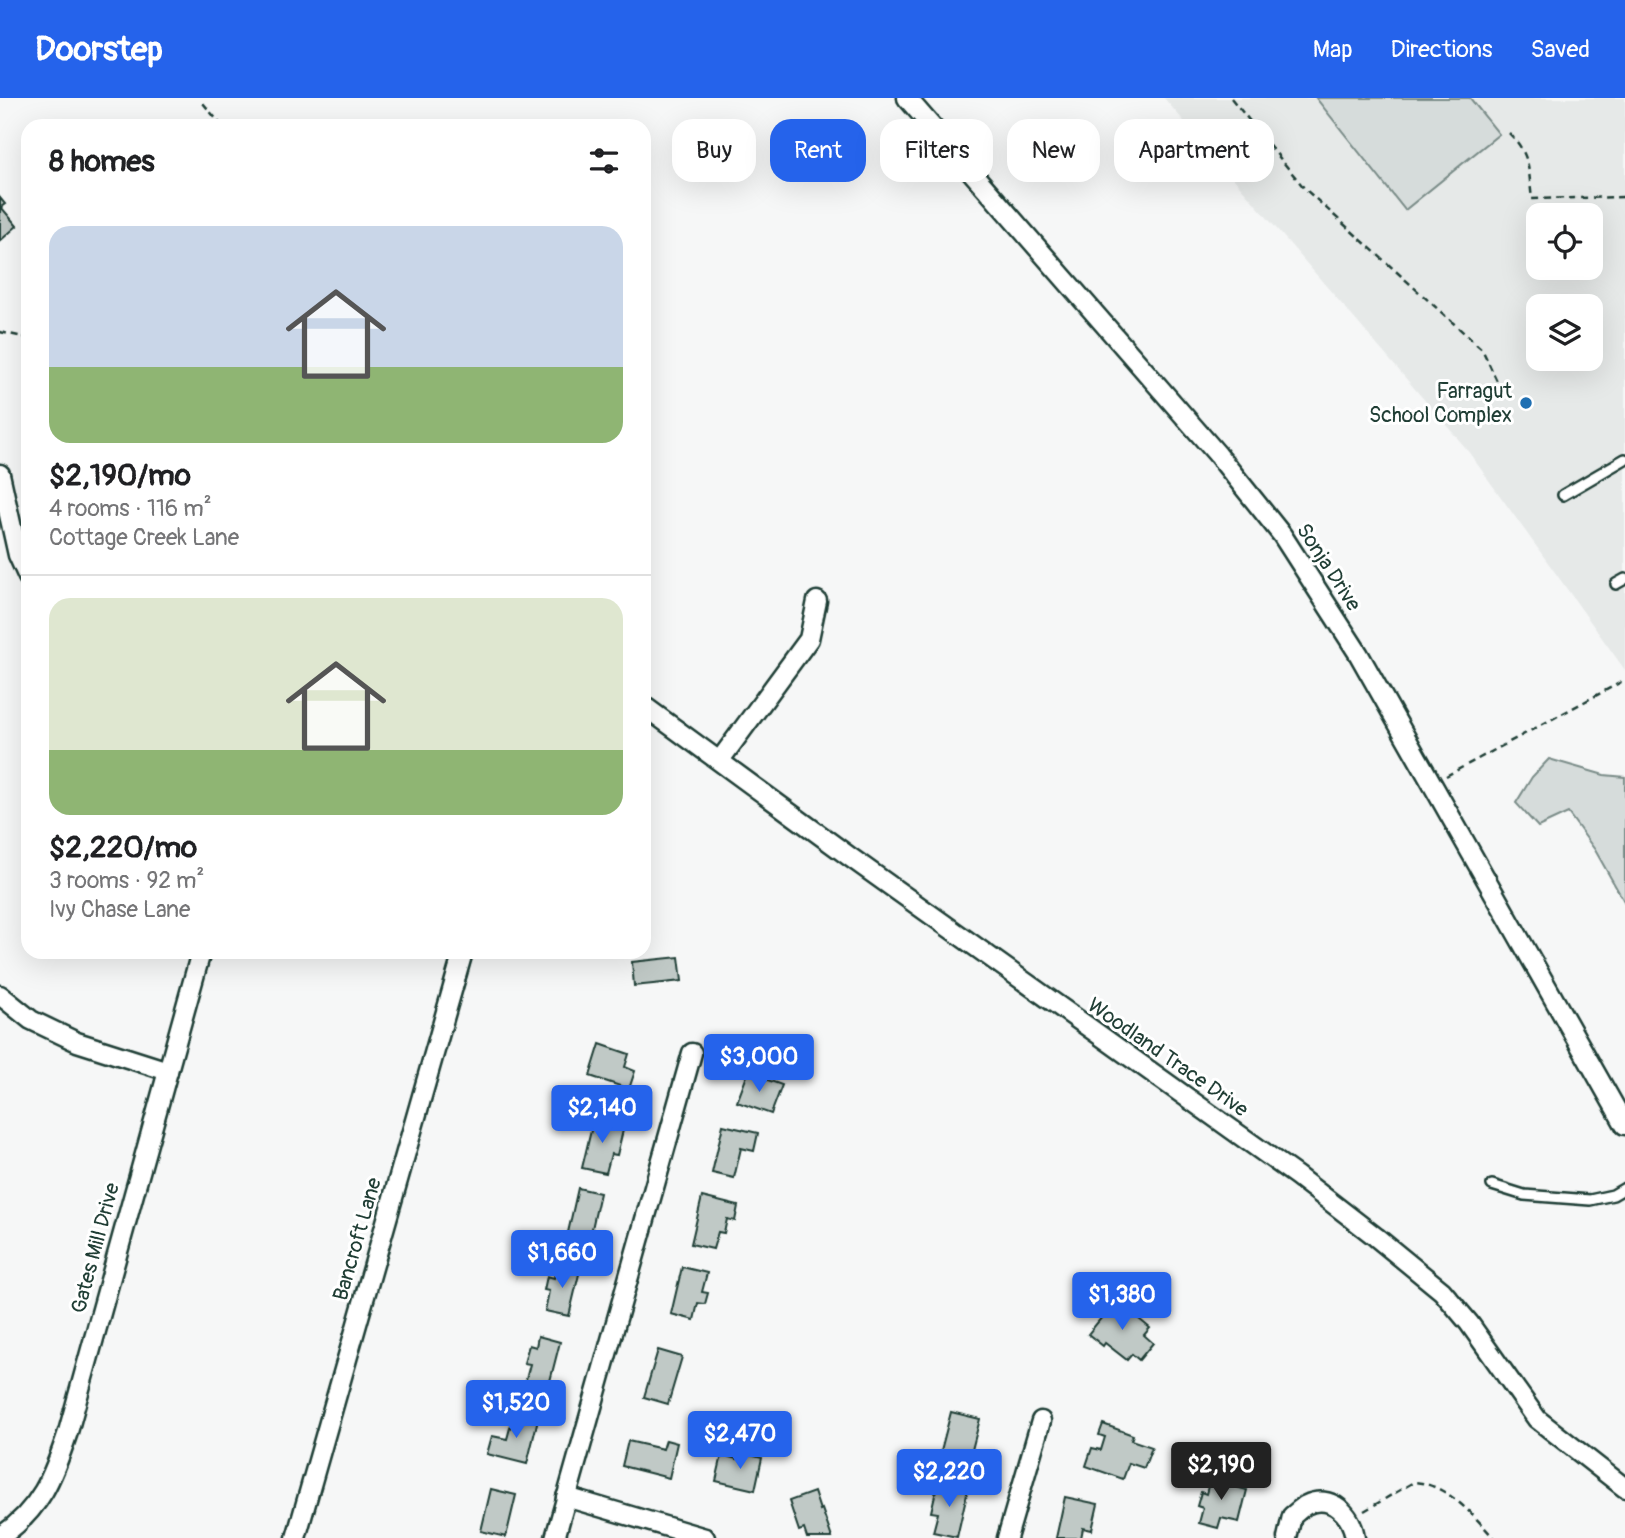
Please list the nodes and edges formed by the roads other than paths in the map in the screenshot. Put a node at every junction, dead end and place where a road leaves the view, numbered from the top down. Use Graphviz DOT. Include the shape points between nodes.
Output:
graph roads {
  1 [pos="907,98"];
  2 [pos="1625,459"];
  3 [pos="0,474"];
  4 [pos="1563,495"];
  5 [pos="21,562"];
  6 [pos="817,601"];
  7 [pos="651,711"];
  8 [pos="720,761"];
  9 [pos="199,959"];
  10 [pos="461,959"];
  11 [pos="0,995"];
  12 [pos="692,1053"];
  13 [pos="168,1071"];
  14 [pos="1625,1125"];
  15 [pos="1492,1185"];
  16 [pos="1625,1188"];
  17 [pos="1041,1421"];
  18 [pos="1625,1488"];
  19 [pos="566,1497"];
  20 [pos="0,1537"];
  21 [pos="296,1538"];
  22 [pos="555,1538"];
  23 [pos="705,1538"];
  24 [pos="1007,1538"];
  25 [pos="1287,1538"];
  26 [pos="1355,1538"];
  1 -- 14 [label="street, Sonja Drive" via="1218,454 1282,535 1358,653"];
  2 -- 4 [label="lane"];
  3 -- 5 [label="street"];
  6 -- 8 [label="street" via="809,639"];
  7 -- 8 [label="street, Woodland Trace Drive"];
  8 -- 18 [label="street, Woodland Trace Drive" via="1376,1237 1442,1291 1537,1419"];
  9 -- 13 [label="street, Gates Mill Drive"];
  10 -- 21 [label="street, Bancroft Lane"];
  11 -- 13 [label="street" via="31,1020 77,1042"];
  12 -- 19 [label="street"];
  13 -- 20 [label="street, Gates Mill Drive" via="57,1464 37,1503"];
  15 -- 16 [label="lane" via="1524,1195 1590,1200"];
  17 -- 24 [label="street"];
  19 -- 22 [label="street"];
  19 -- 23 [label="street"];
  25 -- 26 [label="street" via="1292,1516 1306,1505 1322,1501 1340,1507"];
}
